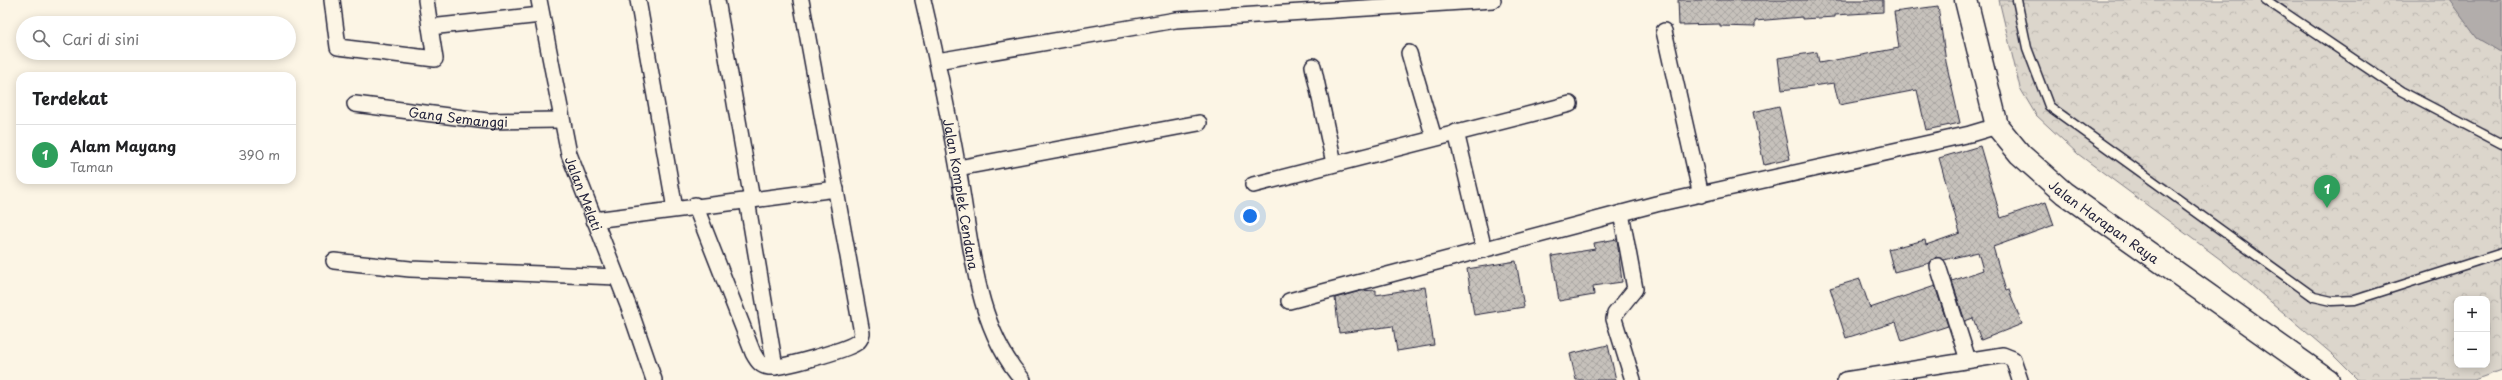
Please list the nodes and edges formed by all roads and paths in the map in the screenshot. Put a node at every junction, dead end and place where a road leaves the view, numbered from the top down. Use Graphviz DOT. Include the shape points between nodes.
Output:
graph roads {
  1 [pos="332,0"];
  2 [pos="426,0"];
  3 [pos="539,0"];
  4 [pos="638,0"];
  5 [pos="717,0"];
  6 [pos="801,0"];
  7 [pos="923,0"];
  8 [pos="1493,0"];
  9 [pos="1966,0"];
  10 [pos="2017,0"];
  11 [pos="2266,0"];
  12 [pos="1439,2"];
  13 [pos="541,15"];
  14 [pos="430,27"];
  15 [pos="1664,32"];
  16 [pos="1409,54"];
  17 [pos="937,61"];
  18 [pos="1313,66"];
  19 [pos="355,104"];
  20 [pos="1570,104"];
  21 [pos="561,120"];
  22 [pos="1199,123"];
  23 [pos="1997,126"];
  24 [pos="1456,132"];
  25 [pos="1434,138"];
  26 [pos="2502,144"];
  27 [pos="1334,163"];
  28 [pos="958,168"];
  29 [pos="1253,185"];
  30 [pos="836,189"];
  31 [pos="1701,195"];
  32 [pos="750,200"];
  33 [pos="694,205"];
  34 [pos="675,209"];
  35 [pos="1621,213"];
  36 [pos="594,220"];
  37 [pos="1484,250"];
  38 [pos="2502,253"];
  39 [pos="334,261"];
  40 [pos="1938,266"];
  41 [pos="617,277"];
  42 [pos="1289,301"];
  43 [pos="1968,360"];
  44 [pos="775,367"];
  45 [pos="1908,374"];
  46 [pos="2324,379"];
  47 [pos="654,380"];
  48 [pos="1023,380"];
  49 [pos="1633,380"];
  50 [pos="1845,380"];
  51 [pos="2020,380"];
  1 -- 14 [label="street" via="338,47 436,59"];
  2 -- 14 [label="street"];
  3 -- 13 [label="street, Jalan Melati"];
  4 -- 34 [label="street"];
  5 -- 32 [label="street"];
  6 -- 30 [label="street"];
  7 -- 17 [label="street, Jalan Komplek Cendana"];
  8 -- 12 [label="street"];
  9 -- 23 [label="main road, Jalan Harapan Raya"];
  10 -- 38 [label="lane" via="2027,48 2049,106 2314,297 2332,301 2356,300"];
  11 -- 26 [label="lane" via="2401,91"];
  12 -- 17 [label="street" via="1176,20"];
  13 -- 14 [label="street"];
  13 -- 21 [label="street, Jalan Melati"];
  15 -- 31 [label="street"];
  16 -- 25 [label="street"];
  17 -- 28 [label="street, Jalan Komplek Cendana"];
  18 -- 27 [label="street"];
  19 -- 21 [label="street, Gang Semanggi" via="487,122"];
  20 -- 24 [label="street"];
  21 -- 36 [label="street, Jalan Melati" via="569,154"];
  22 -- 28 [label="street"];
  23 -- 31 [label="street"];
  23 -- 46 [label="main road, Jalan Harapan Raya" via="2020,154 2064,193"];
  24 -- 25 [label="street"];
  24 -- 37 [label="street"];
  25 -- 27 [label="street"];
  27 -- 29 [label="street"];
  28 -- 48 [label="street, Jalan Komplek Cendana" via="984,314 1001,348"];
  30 -- 32 [label="street"];
  30 -- 44 [label="street" via="862,333 856,343 849,346"];
  31 -- 35 [label="street"];
  32 -- 33 [label="street"];
  32 -- 44 [label="street"];
  33 -- 34 [label="street"];
  33 -- 44 [label="street" via="753,353 760,364 769,368"];
  34 -- 36 [label="street"];
  35 -- 37 [label="street"];
  35 -- 49 [label="street" via="1635,289 1615,314 1614,319"];
  36 -- 41 [label="street, Jalan Melati"];
  37 -- 42 [label="street"];
  39 -- 41 [label="street" via="410,268"];
  40 -- 43 [label="street"];
  41 -- 47 [label="street, Jalan Melati"];
  43 -- 45 [label="street"];
  43 -- 51 [label="street" via="2008,356 2015,363"];
  45 -- 50 [label="street"];
}
